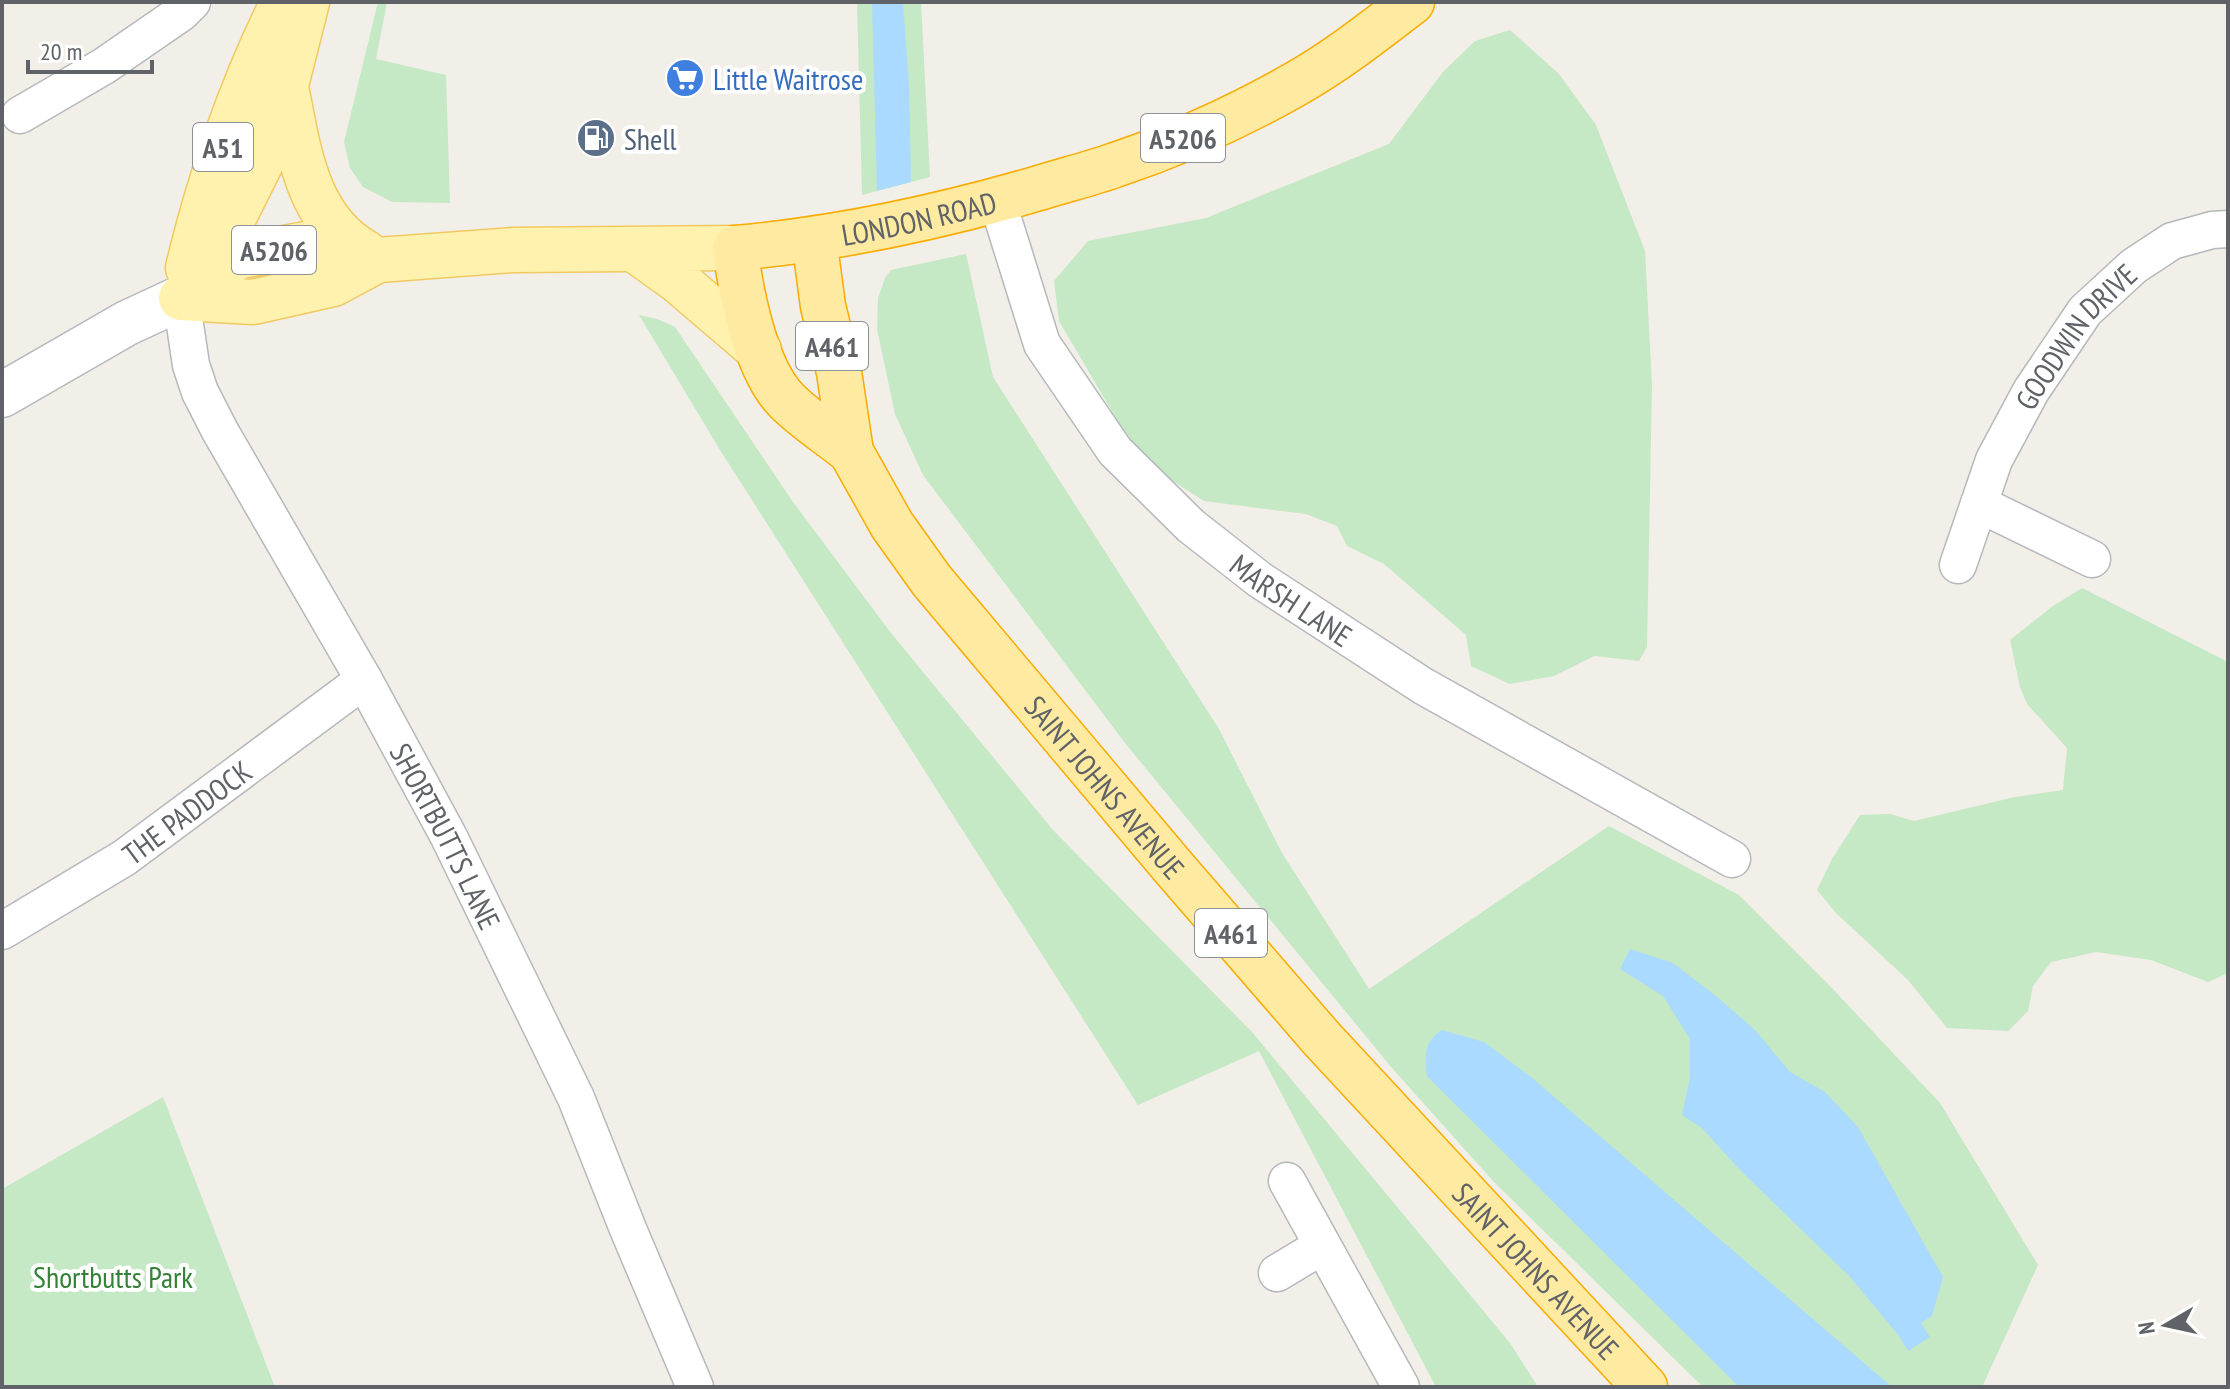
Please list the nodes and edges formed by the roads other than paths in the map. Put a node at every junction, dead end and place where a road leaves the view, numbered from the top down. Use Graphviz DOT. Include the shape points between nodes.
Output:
graph roads {
  1 [pos="192,2"];
  2 [pos="283,2"];
  3 [pos="307,2"];
  4 [pos="1412,2"];
  5 [pos="286,85"];
  6 [pos="20,115"];
  7 [pos="997,200"];
  8 [pos="2228,229"];
  9 [pos="814,239"];
  10 [pos="735,248"];
  11 [pos="635,250"];
  12 [pos="378,260"];
  13 [pos="181,298"];
  14 [pos="759,350"];
  15 [pos="2,395"];
  16 [pos="851,452"];
  17 [pos="1979,504"];
  18 [pos="2092,559"];
  19 [pos="1958,565"];
  20 [pos="364,680"];
  21 [pos="1732,859"];
  22 [pos="2,931"];
  23 [pos="1287,1181"];
  24 [pos="1322,1246"];
  25 [pos="1277,1273"];
  26 [pos="695,1387"];
  27 [pos="1401,1387"];
  28 [pos="1645,1387"];
  1 -- 6 [label="street" via="104,66"];
  2 -- 13 [label="main road, A51" via="229,128 203,204"];
  3 -- 5 [label="main road, A51"];
  4 -- 7 [label="highway, LONDON ROAD / A5206" via="1292,86 1202,130 1116,165"];
  5 -- 12 [label="main road" via="311,192 334,226"];
  5 -- 13 [label="main road, A51" via="262,161 235,215"];
  7 -- 9 [label="highway, LONDON ROAD / A5206"];
  7 -- 21 [label="street, MARSH LANE" via="1042,344 1115,451 1191,526 1260,580 1423,686"];
  8 -- 17 [label="street, GOODWIN DRIVE" via="2172,241 2134,266 2085,311 2031,391 1994,460"];
  9 -- 10 [label="highway, LONDON ROAD / A5206"];
  9 -- 16 [label="highway, SAINT JOHNS AVENUE / A461"];
  10 -- 11 [label="main road, LONDON ROAD / A5206"];
  10 -- 14 [label="highway, SAINT JOHNS AVENUE / A461" via="741,293"];
  11 -- 12 [label="main road, LONDON ROAD / A5206" via="513,250"];
  11 -- 14 [label="main road"];
  12 -- 13 [label="main road, LONDON ROAD / A5206" via="333,284 253,302"];
  13 -- 15 [label="street"];
  13 -- 20 [label="street, SHORTBUTTS LANE" via="200,392"];
  14 -- 16 [label="highway, SAINT JOHNS AVENUE / A461" via="770,379 786,400"];
  16 -- 28 [label="highway, SAINT JOHNS AVENUE / A461" via="892,525 932,581 1174,868 1322,1039"];
  17 -- 18 [label="street"];
  17 -- 19 [label="street, GOODWIN DRIVE"];
  20 -- 22 [label="street, THE PADDOCK" via="124,858"];
  20 -- 26 [label="street, SHORTBUTTS LANE" via="449,837 576,1098"];
  23 -- 24 [label="street"];
  24 -- 25 [label="street"];
  24 -- 27 [label="street"];
}
